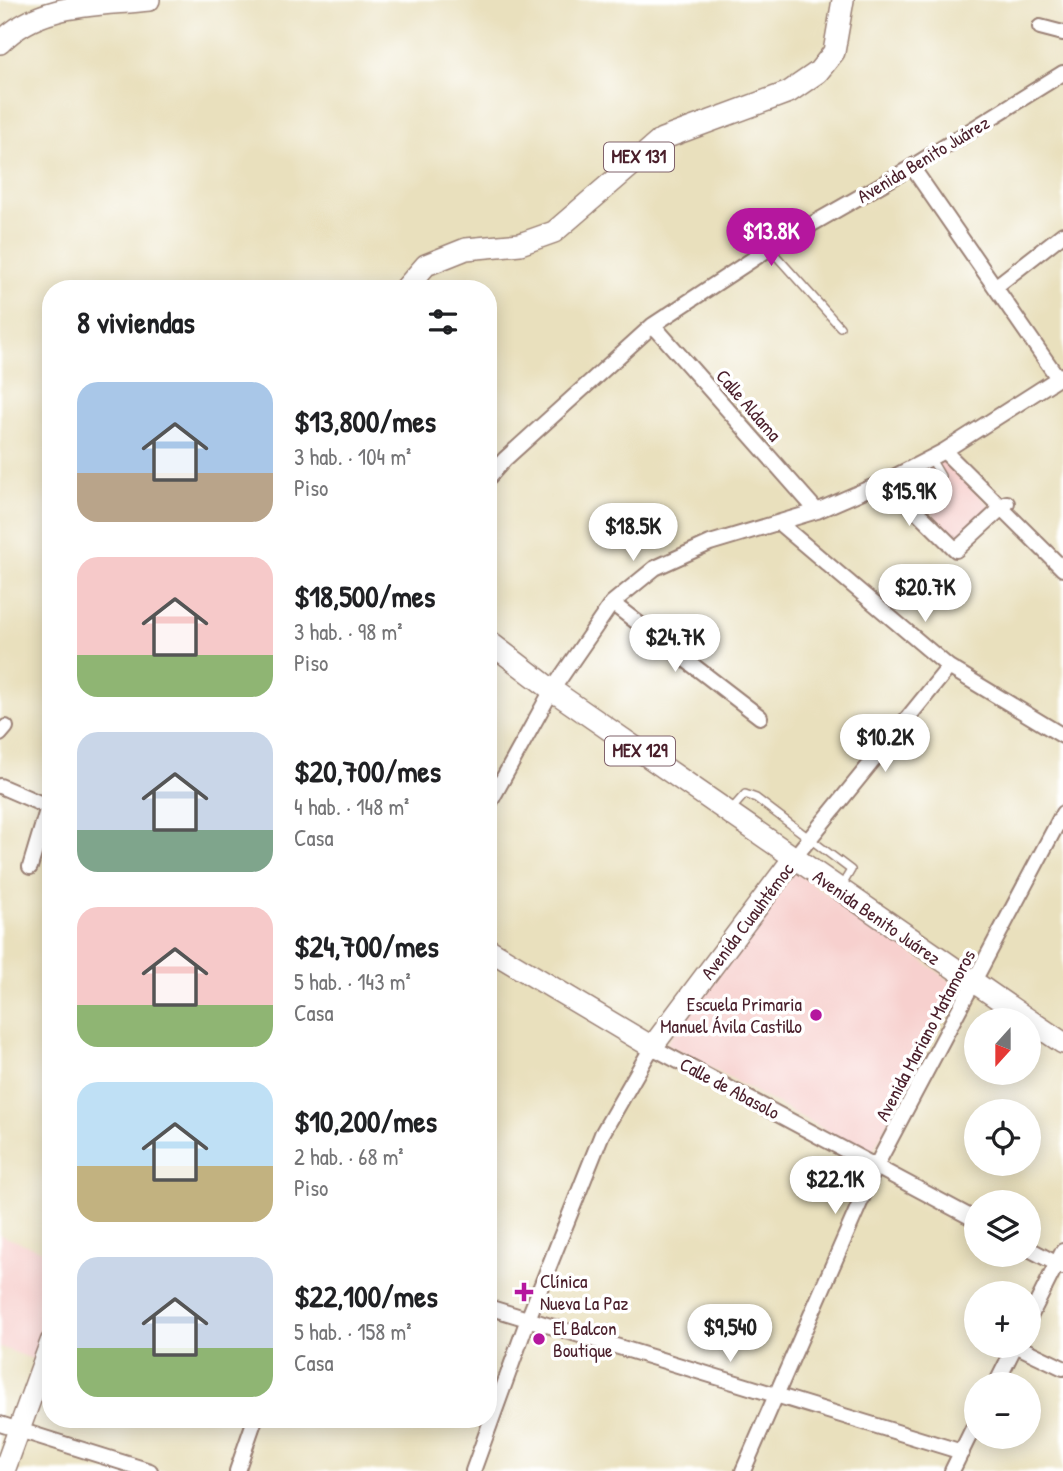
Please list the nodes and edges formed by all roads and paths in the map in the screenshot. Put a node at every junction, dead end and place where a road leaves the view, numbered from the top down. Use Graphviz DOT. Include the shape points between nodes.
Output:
graph roads {
  1 [pos="149,0"];
  2 [pos="843,0"];
  3 [pos="1040,27"];
  4 [pos="1063,33"];
  5 [pos="0,43"];
  6 [pos="1063,73"];
  7 [pos="912,167"];
  8 [pos="1063,234"];
  9 [pos="770,248"];
  10 [pos="412,280"];
  11 [pos="995,287"];
  12 [pos="653,325"];
  13 [pos="840,327"];
  14 [pos="1060,377"];
  15 [pos="947,449"];
  16 [pos="930,459"];
  17 [pos="497,468"];
  18 [pos="941,476"];
  19 [pos="888,480"];
  20 [pos="1002,503"];
  21 [pos="817,511"];
  22 [pos="779,523"];
  23 [pos="1063,558"];
  24 [pos="1063,569"];
  25 [pos="612,603"];
  26 [pos="497,648"];
  27 [pos="949,667"];
  28 [pos="552,690"];
  29 [pos="760,717"];
  30 [pos="1063,736"];
  31 [pos="0,786"];
  32 [pos="497,790"];
  33 [pos="42,804"];
  34 [pos="729,813"];
  35 [pos="1063,813"];
  36 [pos="42,829"];
  37 [pos="810,838"];
  38 [pos="793,859"];
  39 [pos="30,867"];
  40 [pos="838,890"];
  41 [pos="497,954"];
  42 [pos="975,984"];
  43 [pos="1011,1008"];
  44 [pos="1041,1028"];
  45 [pos="1063,1043"];
  46 [pos="652,1047"];
  47 [pos="876,1166"];
  48 [pos="964,1214"];
  49 [pos="1041,1254"];
  50 [pos="1061,1261"];
  51 [pos="1041,1297"];
  52 [pos="497,1310"];
  53 [pos="528,1319"];
  54 [pos="1041,1358"];
  55 [pos="42,1360"];
  56 [pos="1063,1368"];
  57 [pos="774,1396"];
  58 [pos="497,1405"];
  59 [pos="10,1426"];
  60 [pos="252,1428"];
  61 [pos="489,1428"];
  62 [pos="964,1448"];
  63 [pos="962,1452"];
  64 [pos="4,1471"];
  65 [pos="150,1471"];
  66 [pos="237,1471"];
  67 [pos="473,1471"];
  68 [pos="743,1471"];
  69 [pos="952,1471"];
  1 -- 5 [label="main road" via="48,11 14,28"];
  2 -- 10 [label="main road, MEX 131" via="834,52 818,72 789,92 662,139 554,232 520,244 466,249 426,265"];
  3 -- 4 [label="street"];
  6 -- 7 [label="street, Avenida Benito Juárez"];
  7 -- 9 [label="street, Avenida Benito Juárez"];
  7 -- 11 [label="street"];
  8 -- 11 [label="street"];
  9 -- 12 [label="street, Avenida Benito Juárez"];
  9 -- 13 [label="lane"];
  11 -- 14 [label="street"];
  12 -- 17 [label="street, Avenida Benito Juárez"];
  12 -- 21 [label="street, Calle Aldama"];
  14 -- 15 [label="street"];
  15 -- 16 [label="street"];
  15 -- 20 [label="street"];
  16 -- 18 [label="lane"];
  16 -- 19 [label="street"];
  19 -- 20 [label="street" via="956,548"];
  19 -- 21 [label="street"];
  20 -- 23 [label="street"];
  20 -- 24 [label="street"];
  21 -- 22 [label="street"];
  22 -- 25 [label="street" via="710,543 655,568"];
  22 -- 27 [label="street"];
  25 -- 28 [label="street"];
  25 -- 29 [label="street"];
  26 -- 28 [label="main road, Avenida Benito Juárez / MEX 129"];
  27 -- 30 [label="street"];
  27 -- 37 [label="street, Avenida Cuauhtémoc"];
  28 -- 32 [label="street"];
  28 -- 34 [label="main road, Avenida Benito Juárez / MEX 129"];
  31 -- 33 [label="street"];
  34 -- 37 [label="lane" via="749,794"];
  34 -- 38 [label="main road, Avenida Benito Juárez / MEX 129"];
  35 -- 42 [label="street, Avenida Mariano Matamoros"];
  36 -- 39 [label="street"];
  37 -- 38 [label="street, Avenida Cuauhtémoc"];
  37 -- 40 [label="lane" via="851,870"];
  38 -- 40 [label="main road, Avenida Benito Juárez / MEX 129"];
  38 -- 46 [label="main road, Avenida Cuauhtémoc"];
  40 -- 42 [label="main road, Avenida Benito Juárez / MEX 129"];
  41 -- 46 [label="main road, Calle de Abasolo"];
  42 -- 43 [label="main road, Avenida Benito Juárez / MEX 129"];
  42 -- 47 [label="street, Avenida Mariano Matamoros"];
  44 -- 45 [label="main road, Avenida Benito Juárez / MEX 129"];
  46 -- 47 [label="street, Calle de Abasolo"];
  46 -- 53 [label="street, Avenida Cuauhtémoc" via="602,1134"];
  47 -- 48 [label="street, Calle de Abasolo"];
  47 -- 57 [label="street, Avenida Mariano Matamoros"];
  49 -- 50 [label="street"];
  50 -- 51 [label="street"];
  52 -- 53 [label="street"];
  53 -- 57 [label="street"];
  53 -- 58 [label="street, Avenida Cuauhtémoc"];
  54 -- 56 [label="street"];
  55 -- 59 [label="main road"];
  57 -- 63 [label="street"];
  57 -- 68 [label="street, Avenida Mariano Matamoros"];
  59 -- 64 [label="main road"];
  59 -- 65 [label="street"];
  60 -- 66 [label="street"];
  61 -- 67 [label="street, Avenida Cuauhtémoc"];
  62 -- 63 [label="street"];
  63 -- 69 [label="street"];
}
